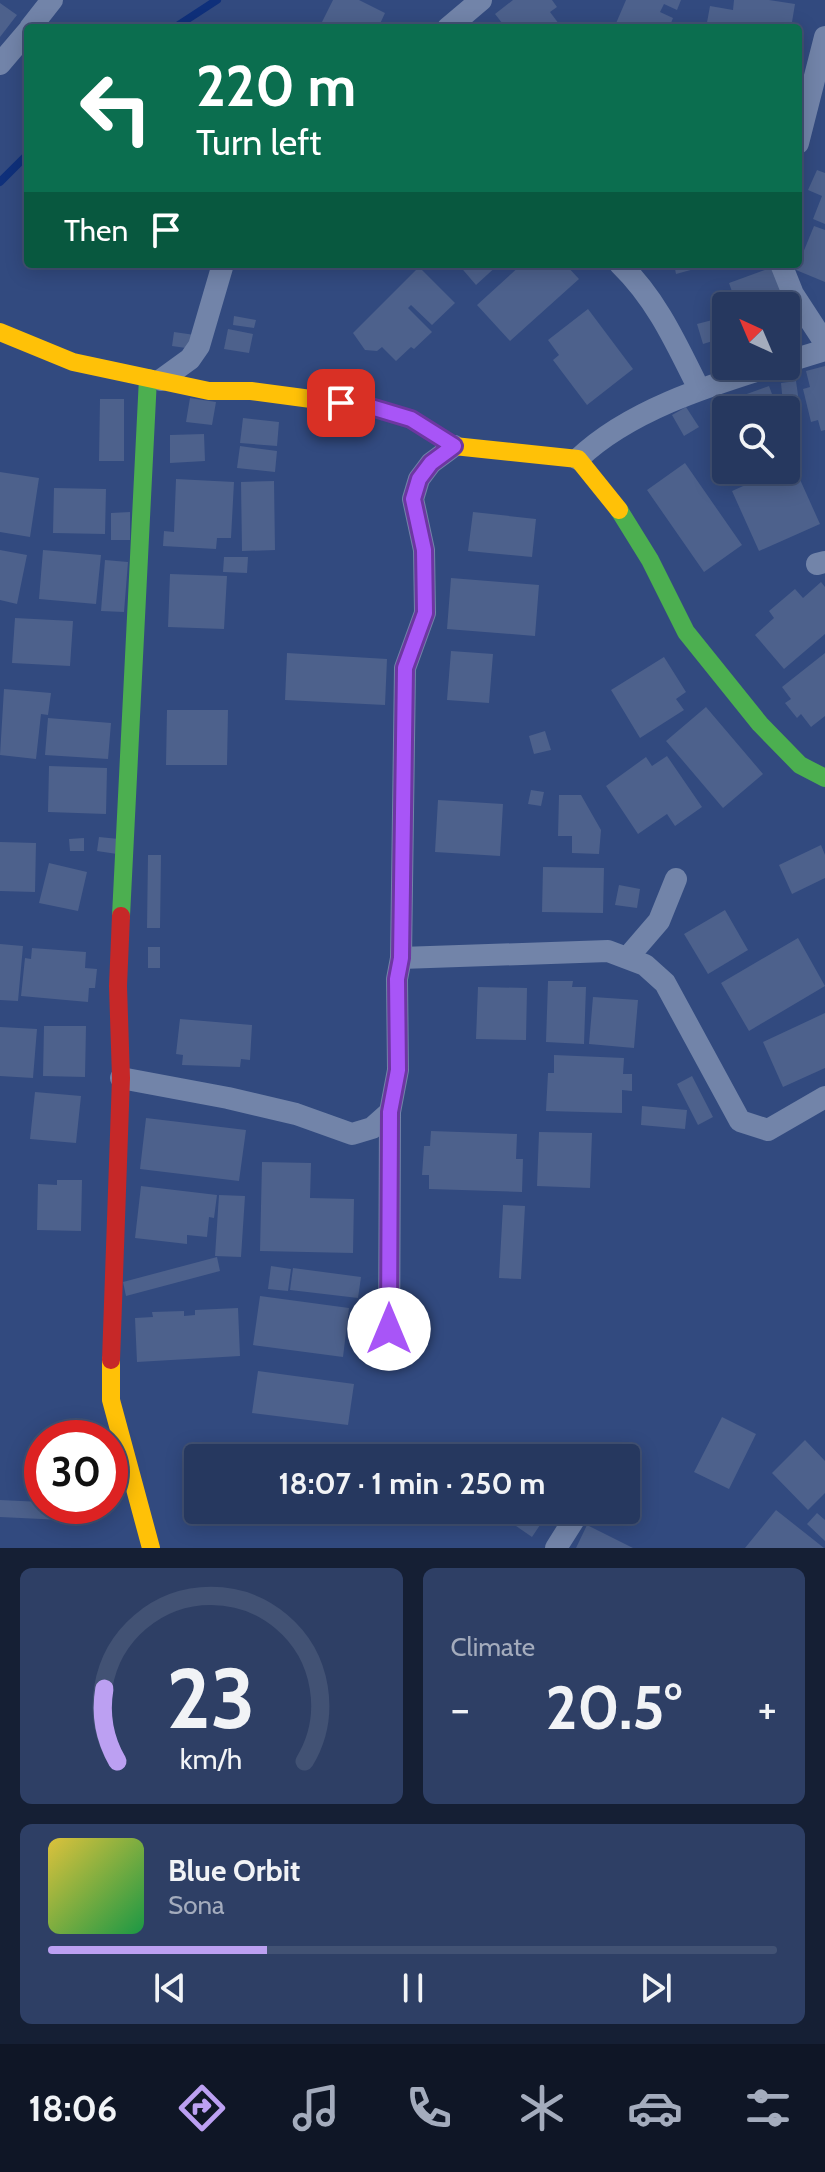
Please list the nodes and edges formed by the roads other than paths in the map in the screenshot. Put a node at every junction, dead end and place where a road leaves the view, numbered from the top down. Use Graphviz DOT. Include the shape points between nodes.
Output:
graph roads {
  1 [pos="52,0"];
  2 [pos="481,0"];
  3 [pos="34,24"];
  4 [pos="453,24"];
  5 [pos="24,36"];
  6 [pos="825,37"];
  7 [pos="0,64"];
  8 [pos="802,127"];
  9 [pos="222,268"];
  10 [pos="624,268"];
  11 [pos="783,268"];
  12 [pos="0,332"];
  13 [pos="825,343"];
  14 [pos="825,350"];
  15 [pos="800,358"];
  16 [pos="154,379"];
  17 [pos="728,380"];
  18 [pos="699,389"];
  19 [pos="454,446"];
  20 [pos="578,459"];
  21 [pos="825,778"];
  22 [pos="676,879"];
  23 [pos="628,957"];
  24 [pos="401,958"];
  25 [pos="121,1078"];
  26 [pos="825,1097"];
  27 [pos="390,1112"];
  28 [pos="389,1360"];
  29 [pos="571,1524"];
  30 [pos="151,1548"];
  31 [pos="556,1548"];
  1 -- 3 [label="street"];
  2 -- 4 [label="street"];
  5 -- 7 [label="street"];
  6 -- 8 [label="street"];
  9 -- 16 [label="street" via="199,346 190,359"];
  10 -- 18 [label="street" via="660,311"];
  11 -- 13 [label="street"];
  12 -- 16 [label="street" via="73,362"];
  14 -- 15 [label="street"];
  16 -- 19 [label="street" via="209,391 251,391 371,407 411,419"];
  16 -- 25 [label="street" via="118,986"];
  17 -- 18 [label="street"];
  18 -- 20 [label="street" via="611,432"];
  19 -- 20 [label="street"];
  19 -- 24 [label="street" via="431,463 413,499 424,550 425,613 405,668"];
  20 -- 21 [label="street" via="613,501 650,560 686,632 760,724 800,765"];
  22 -- 23 [label="street" via="659,921"];
  23 -- 24 [label="street" via="608,951"];
  23 -- 26 [label="street" via="665,983 740,1121 768,1130"];
  24 -- 27 [label="street" via="398,1070"];
  25 -- 27 [label="street" via="296,1114 352,1134 372,1128"];
  25 -- 30 [label="street" via="111,1400"];
  27 -- 28 [label="street"];
  29 -- 31 [label="street"];
}
